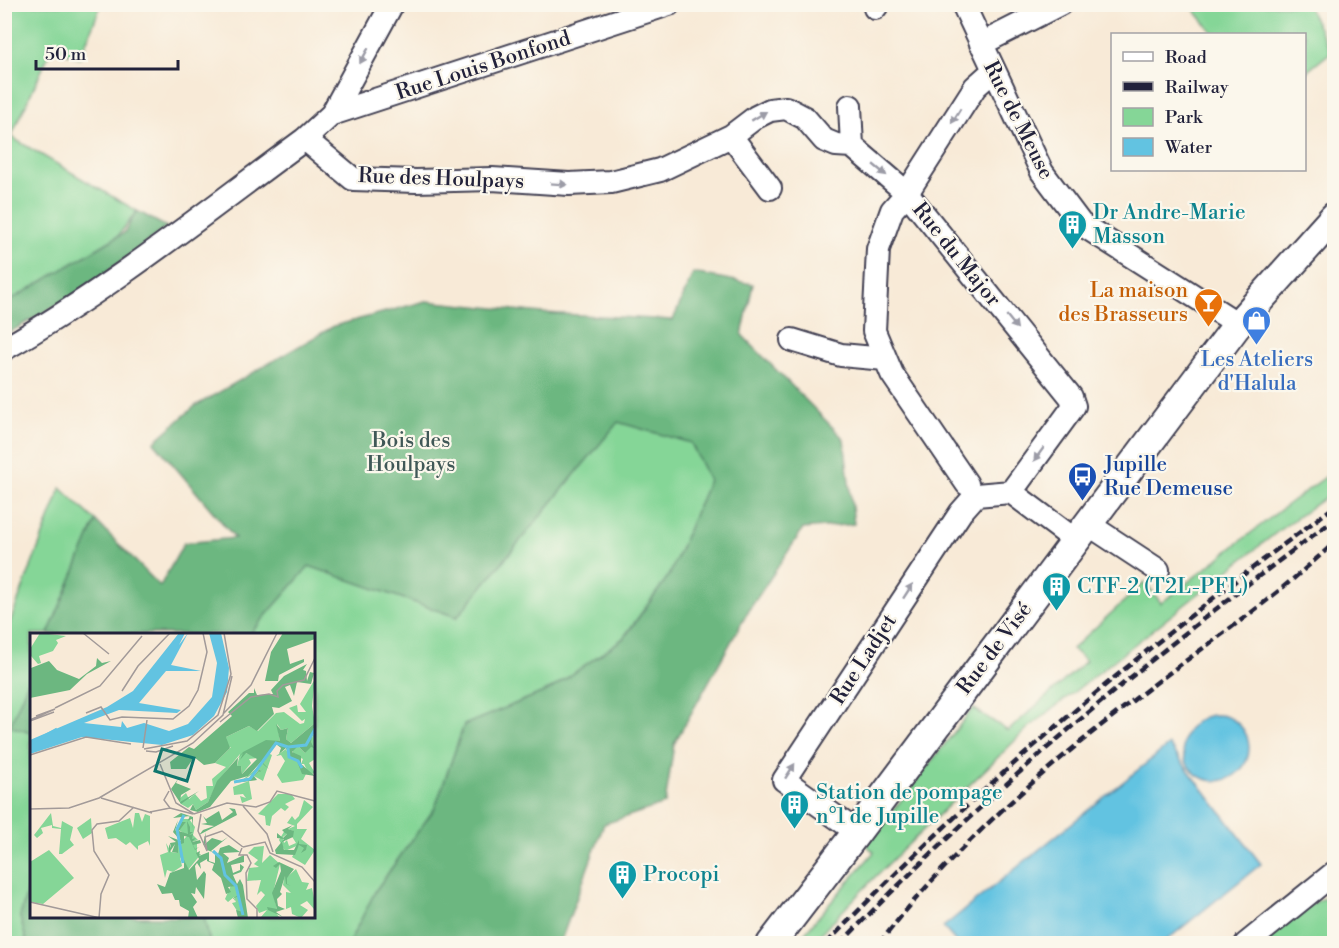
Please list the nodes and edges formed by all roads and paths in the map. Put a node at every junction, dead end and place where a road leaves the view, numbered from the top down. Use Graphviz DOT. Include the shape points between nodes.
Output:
graph roads {
  1 [pos="392,4"];
  2 [pos="669,4"];
  3 [pos="963,4"];
  4 [pos="1060,4"];
  5 [pos="981,44"];
  6 [pos="993,71"];
  7 [pos="850,106"];
  8 [pos="332,114"];
  9 [pos="730,136"];
  10 [pos="305,139"];
  11 [pos="852,146"];
  12 [pos="770,188"];
  13 [pos="907,193"];
  14 [pos="1335,217"];
  15 [pos="1238,324"];
  16 [pos="792,340"];
  17 [pos="4,349"];
  18 [pos="885,359"];
  19 [pos="967,484"];
  20 [pos="1011,492"];
  21 [pos="1081,532"];
  22 [pos="1158,570"];
  23 [pos="857,832"];
  24 [pos="1335,873"];
  25 [pos="771,944"];
  26 [pos="1246,944"];
  1 -- 8 [label="street, one-way"];
  2 -- 8 [label="street, Rue Louis Bonfond"];
  3 -- 5 [label="street, Rue de Meuse"];
  4 -- 5 [label="street"];
  5 -- 6 [label="street, Rue de Meuse"];
  6 -- 13 [label="street, Rue du Major, one-way" via="975,87"];
  6 -- 15 [label="street, Rue de Meuse" via="1042,172 1081,224"];
  7 -- 11 [label="street"];
  8 -- 10 [label="street, Rue Louis Bonfond"];
  10 -- 9 [label="street, Rue des Houlpays, one-way" via="353,179 492,179 569,184 611,182 660,171"];
  9 -- 11 [label="street, Rue des Houlpays, one-way" via="756,117 786,108 805,118 824,140"];
  9 -- 12 [label="street"];
  10 -- 17 [label="street" via="96,292"];
  11 -- 13 [label="street, Rue des Houlpays, one-way"];
  13 -- 18 [label="street" via="892,210 878,249 874,331"];
  13 -- 20 [label="street, Rue du Major, one-way" via="1071,397 1074,406"];
  14 -- 15 [label="main road, Rue de Visé"];
  15 -- 21 [label="main road, Rue de Visé"];
  16 -- 18 [label="street" via="841,354"];
  18 -- 19 [label="street"];
  20 -- 21 [label="street"];
  23 -- 20 [label="street, Rue Ladjet, one-way" via="784,780 961,512 976,495"];
  21 -- 22 [label="street"];
  21 -- 23 [label="main road, Rue de Visé"];
  23 -- 25 [label="main road, Rue de Visé"];
  24 -- 26 [label="street"];
}
